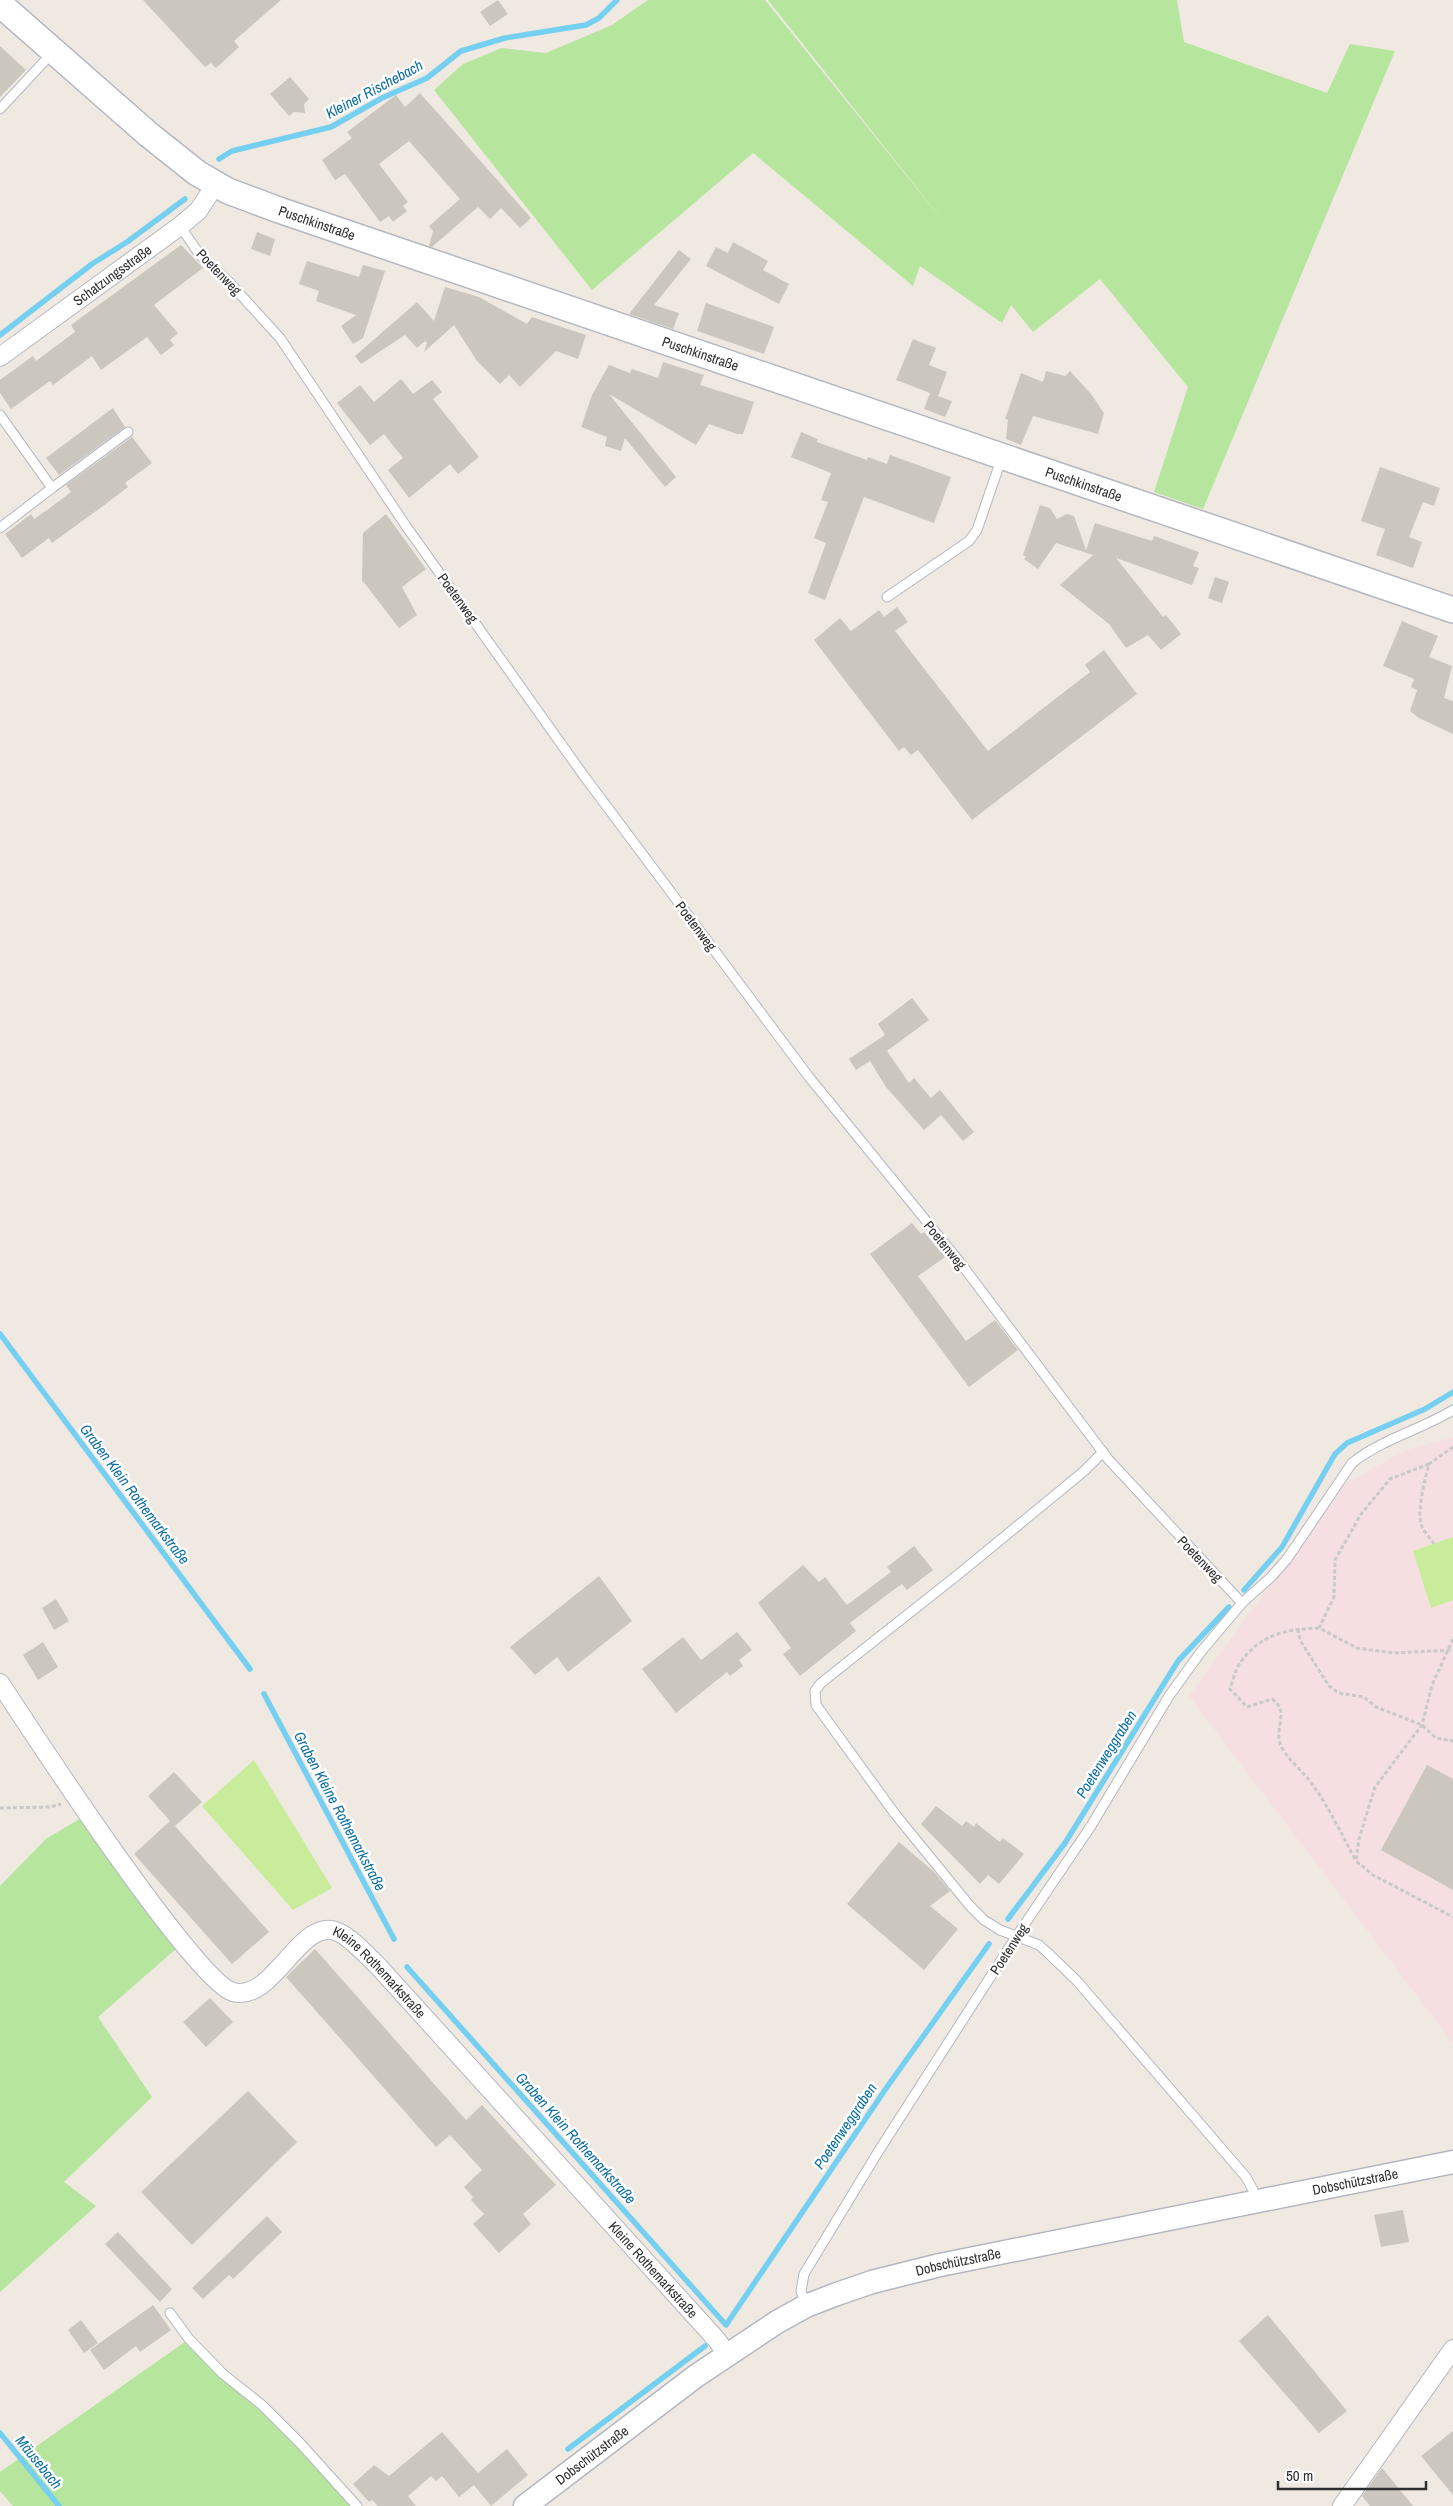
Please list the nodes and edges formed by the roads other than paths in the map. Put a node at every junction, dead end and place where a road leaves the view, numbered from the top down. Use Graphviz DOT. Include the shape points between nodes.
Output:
graph roads {
  1 [pos="0,4"];
  2 [pos="53,52"];
  3 [pos="0,109"];
  4 [pos="207,179"];
  5 [pos="180,226"];
  6 [pos="0,357"];
  7 [pos="0,415"];
  8 [pos="128,432"];
  9 [pos="1002,457"];
  10 [pos="52,488"];
  11 [pos="0,528"];
  12 [pos="887,597"];
  13 [pos="1453,610"];
  14 [pos="1453,1410"];
  15 [pos="1103,1452"];
  16 [pos="1242,1603"];
  17 [pos="0,1683"];
  18 [pos="1016,1937"];
  19 [pos="1453,2162"];
  20 [pos="1256,2202"];
  21 [pos="806,2306"];
  22 [pos="170,2313"];
  23 [pos="1453,2349"];
  24 [pos="727,2354"];
  25 [pos="357,2506"];
  26 [pos="525,2506"];
  27 [pos="1342,2506"];
  1 -- 2 [label="main road, Puschkinstraße"];
  2 -- 3 [label="lane"];
  2 -- 4 [label="main road, Puschkinstraße" via="148,134"];
  4 -- 5 [label="street, Schatzungsstraße" via="198,211"];
  4 -- 9 [label="main road, Puschkinstraße" via="289,214"];
  5 -- 6 [label="street, Schatzungsstraße"];
  5 -- 15 [label="lane, Poetenweg" via="200,255 280,338 406,526 628,836 809,1077 958,1261"];
  7 -- 10 [label="lane"];
  8 -- 10 [label="lane"];
  9 -- 12 [label="lane" via="977,530 969,540"];
  9 -- 13 [label="main road, Puschkinstraße"];
  10 -- 11 [label="lane"];
  14 -- 16 [label="lane, Poetenweg" via="1366,1452 1352,1463 1287,1558"];
  15 -- 16 [label="lane, Poetenweg"];
  15 -- 18 [label="lane" via="1083,1472 815,1691 816,1705 929,1858 984,1920"];
  16 -- 18 [label="lane, Poetenweg" via="1200,1653 1170,1696 1091,1826"];
  17 -- 24 [label="street, Kleine Rothemarkstraße" via="78,1800 213,1980 230,1992 239,1994 256,1989 312,1935 326,1930 338,1932 378,1966 584,2191"];
  18 -- 20 [label="lane" via="1039,1945 1077,1981 1246,2177"];
  18 -- 21 [label="lane, Poetenweg" via="804,2274 801,2291"];
  19 -- 20 [label="street, Dobschützstraße"];
  20 -- 21 [label="street, Dobschützstraße" via="902,2274"];
  21 -- 24 [label="street, Dobschützstraße"];
  22 -- 25 [label="lane" via="189,2339 223,2374 262,2405"];
  23 -- 27 [label="street"];
  24 -- 26 [label="street, Dobschützstraße"];
}
